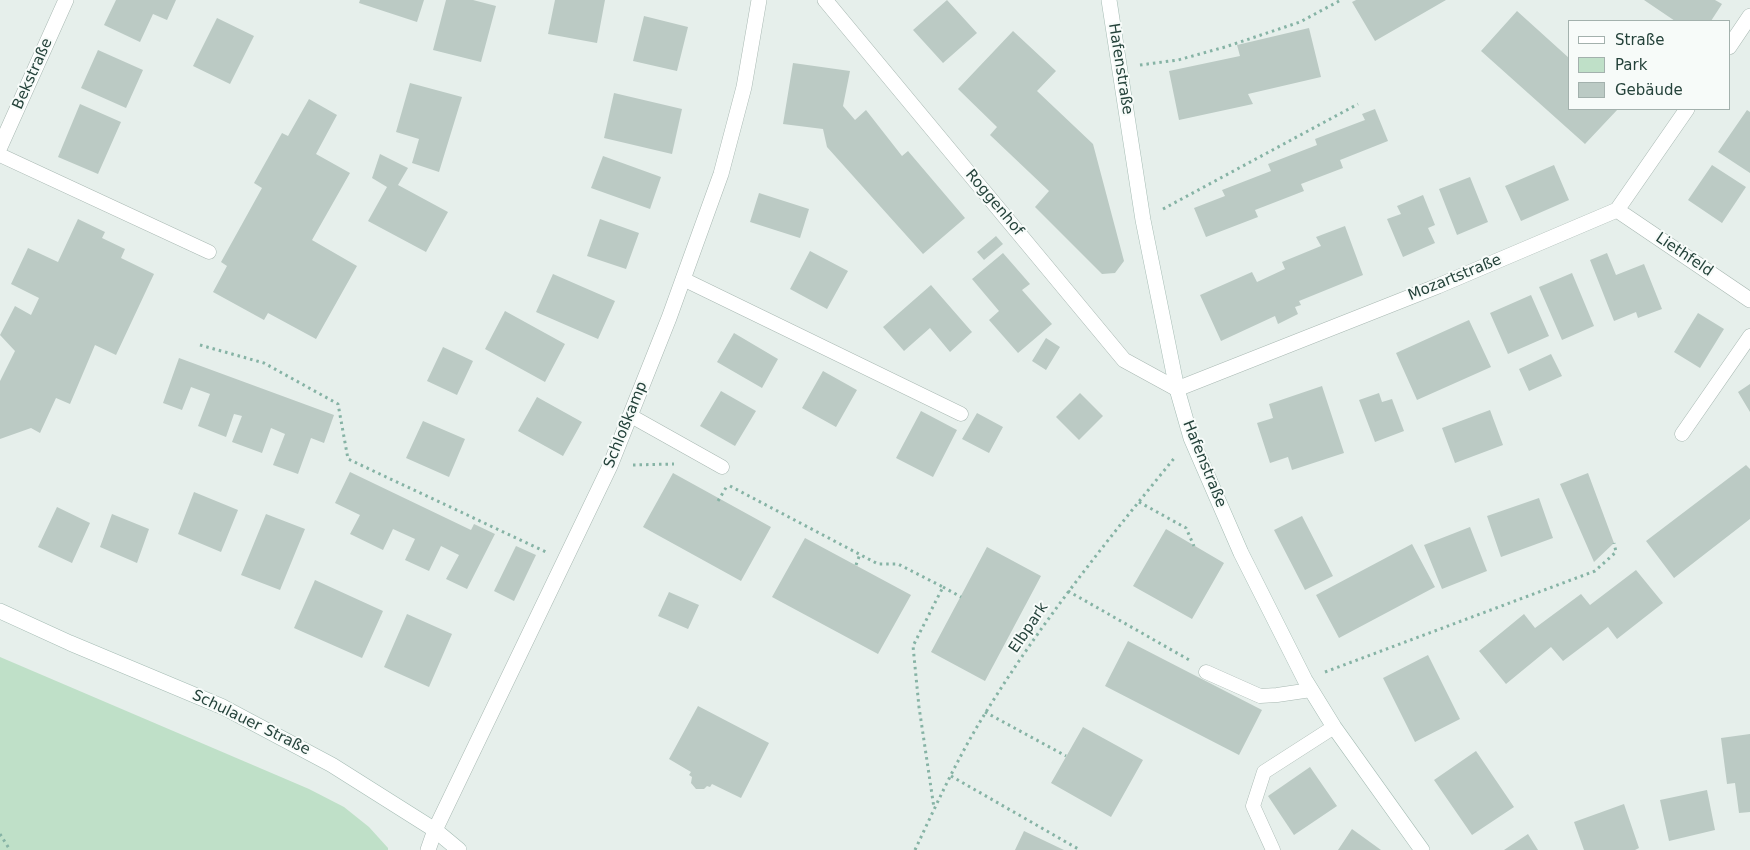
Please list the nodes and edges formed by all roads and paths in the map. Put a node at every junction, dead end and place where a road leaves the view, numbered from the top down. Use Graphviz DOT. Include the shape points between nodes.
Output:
graph roads {
  1 [pos="66,0"];
  2 [pos="759,0"];
  3 [pos="825,0"];
  4 [pos="1109,0"];
  5 [pos="1341,0"];
  6 [pos="1750,16"];
  7 [pos="1730,46"];
  8 [pos="1120,68"];
  9 [pos="1358,104"];
  10 [pos="1686,110"];
  11 [pos="0,147"];
  12 [pos="0,155"];
  13 [pos="1617,210"];
  14 [pos="1143,220"];
  15 [pos="209,252"];
  16 [pos="683,279"];
  17 [pos="1750,300"];
  18 [pos="1750,336"];
  19 [pos="200,346"];
  20 [pos="1177,389"];
  21 [pos="961,414"];
  22 [pos="631,416"];
  23 [pos="1682,434"];
  24 [pos="1190,438"];
  25 [pos="674,464"];
  26 [pos="610,466"];
  27 [pos="722,466"];
  28 [pos="719,481"];
  29 [pos="728,485"];
  30 [pos="718,501"];
  31 [pos="1138,502"];
  32 [pos="1614,543"];
  33 [pos="1194,546"];
  34 [pos="860,554"];
  35 [pos="564,561"];
  36 [pos="856,565"];
  37 [pos="943,587"];
  38 [pos="1068,591"];
  39 [pos="961,597"];
  40 [pos="0,611"];
  41 [pos="1188,666"];
  42 [pos="1206,672"];
  43 [pos="1308,685"];
  44 [pos="985,712"];
  45 [pos="1334,727"];
  46 [pos="1066,756"];
  47 [pos="951,776"];
  48 [pos="934,808"];
  49 [pos="435,830"];
  50 [pos="0,834"];
  51 [pos="10,850"];
  52 [pos="428,850"];
  53 [pos="459,850"];
  54 [pos="915,850"];
  55 [pos="1080,850"];
  56 [pos="1273,850"];
  57 [pos="1422,850"];
  1 -- 11 [label="street, Bekstraße"];
  2 -- 16 [label="street, Schloßkamp" via="744,87 721,174"];
  3 -- 20 [label="street, Roggenhof" via="1124,360"];
  4 -- 8 [label="street, Hafenstraße"];
  5 -- 8 [label="path" via="1300,22 1225,47 1178,60"];
  6 -- 7 [label="street"];
  8 -- 14 [label="street, Hafenstraße"];
  9 -- 14 [label="path"];
  10 -- 13 [label="street"];
  12 -- 15 [label="lane"];
  13 -- 17 [label="street, Liethfeld"];
  13 -- 20 [label="street, Mozartstraße" via="1438,286"];
  14 -- 20 [label="street, Hafenstraße"];
  16 -- 21 [label="lane"];
  16 -- 22 [label="street, Schloßkamp"];
  18 -- 23 [label="lane"];
  19 -- 35 [label="path" via="264,363 338,404 348,459"];
  20 -- 24 [label="street, Hafenstraße"];
  22 -- 26 [label="street, Schloßkamp"];
  22 -- 27 [label="lane"];
  24 -- 31 [label="path, Elbpark"];
  24 -- 43 [label="street, Hafenstraße" via="1241,553"];
  25 -- 26 [label="path"];
  26 -- 35 [label="street, Schloßkamp"];
  28 -- 29 [label="path"];
  29 -- 30 [label="path"];
  29 -- 34 [label="path"];
  31 -- 33 [label="path" via="1186,528"];
  31 -- 38 [label="path, Elbpark"];
  32 -- 43 [label="path" via="1616,552 1595,571"];
  34 -- 36 [label="path"];
  34 -- 37 [label="path" via="878,564 898,564"];
  35 -- 49 [label="street, Schloßkamp"];
  37 -- 39 [label="path"];
  37 -- 48 [label="path" via="912,646"];
  38 -- 41 [label="path" via="1191,661"];
  38 -- 44 [label="path, Elbpark"];
  40 -- 49 [label="street, Schulauer Straße" via="70,644 223,706 332,765"];
  42 -- 43 [label="lane" via="1260,696 1277,695"];
  43 -- 45 [label="street, Hafenstraße"];
  44 -- 46 [label="path"];
  44 -- 47 [label="path, Elbpark"];
  45 -- 56 [label="lane" via="1264,772 1253,806"];
  45 -- 57 [label="street, Hafenstraße"];
  47 -- 48 [label="path, Elbpark"];
  47 -- 55 [label="path"];
  48 -- 54 [label="path, Elbpark"];
  49 -- 52 [label="street, Schloßkamp"];
  49 -- 53 [label="street, Schulauer Straße"];
  50 -- 51 [label="path"];
}
